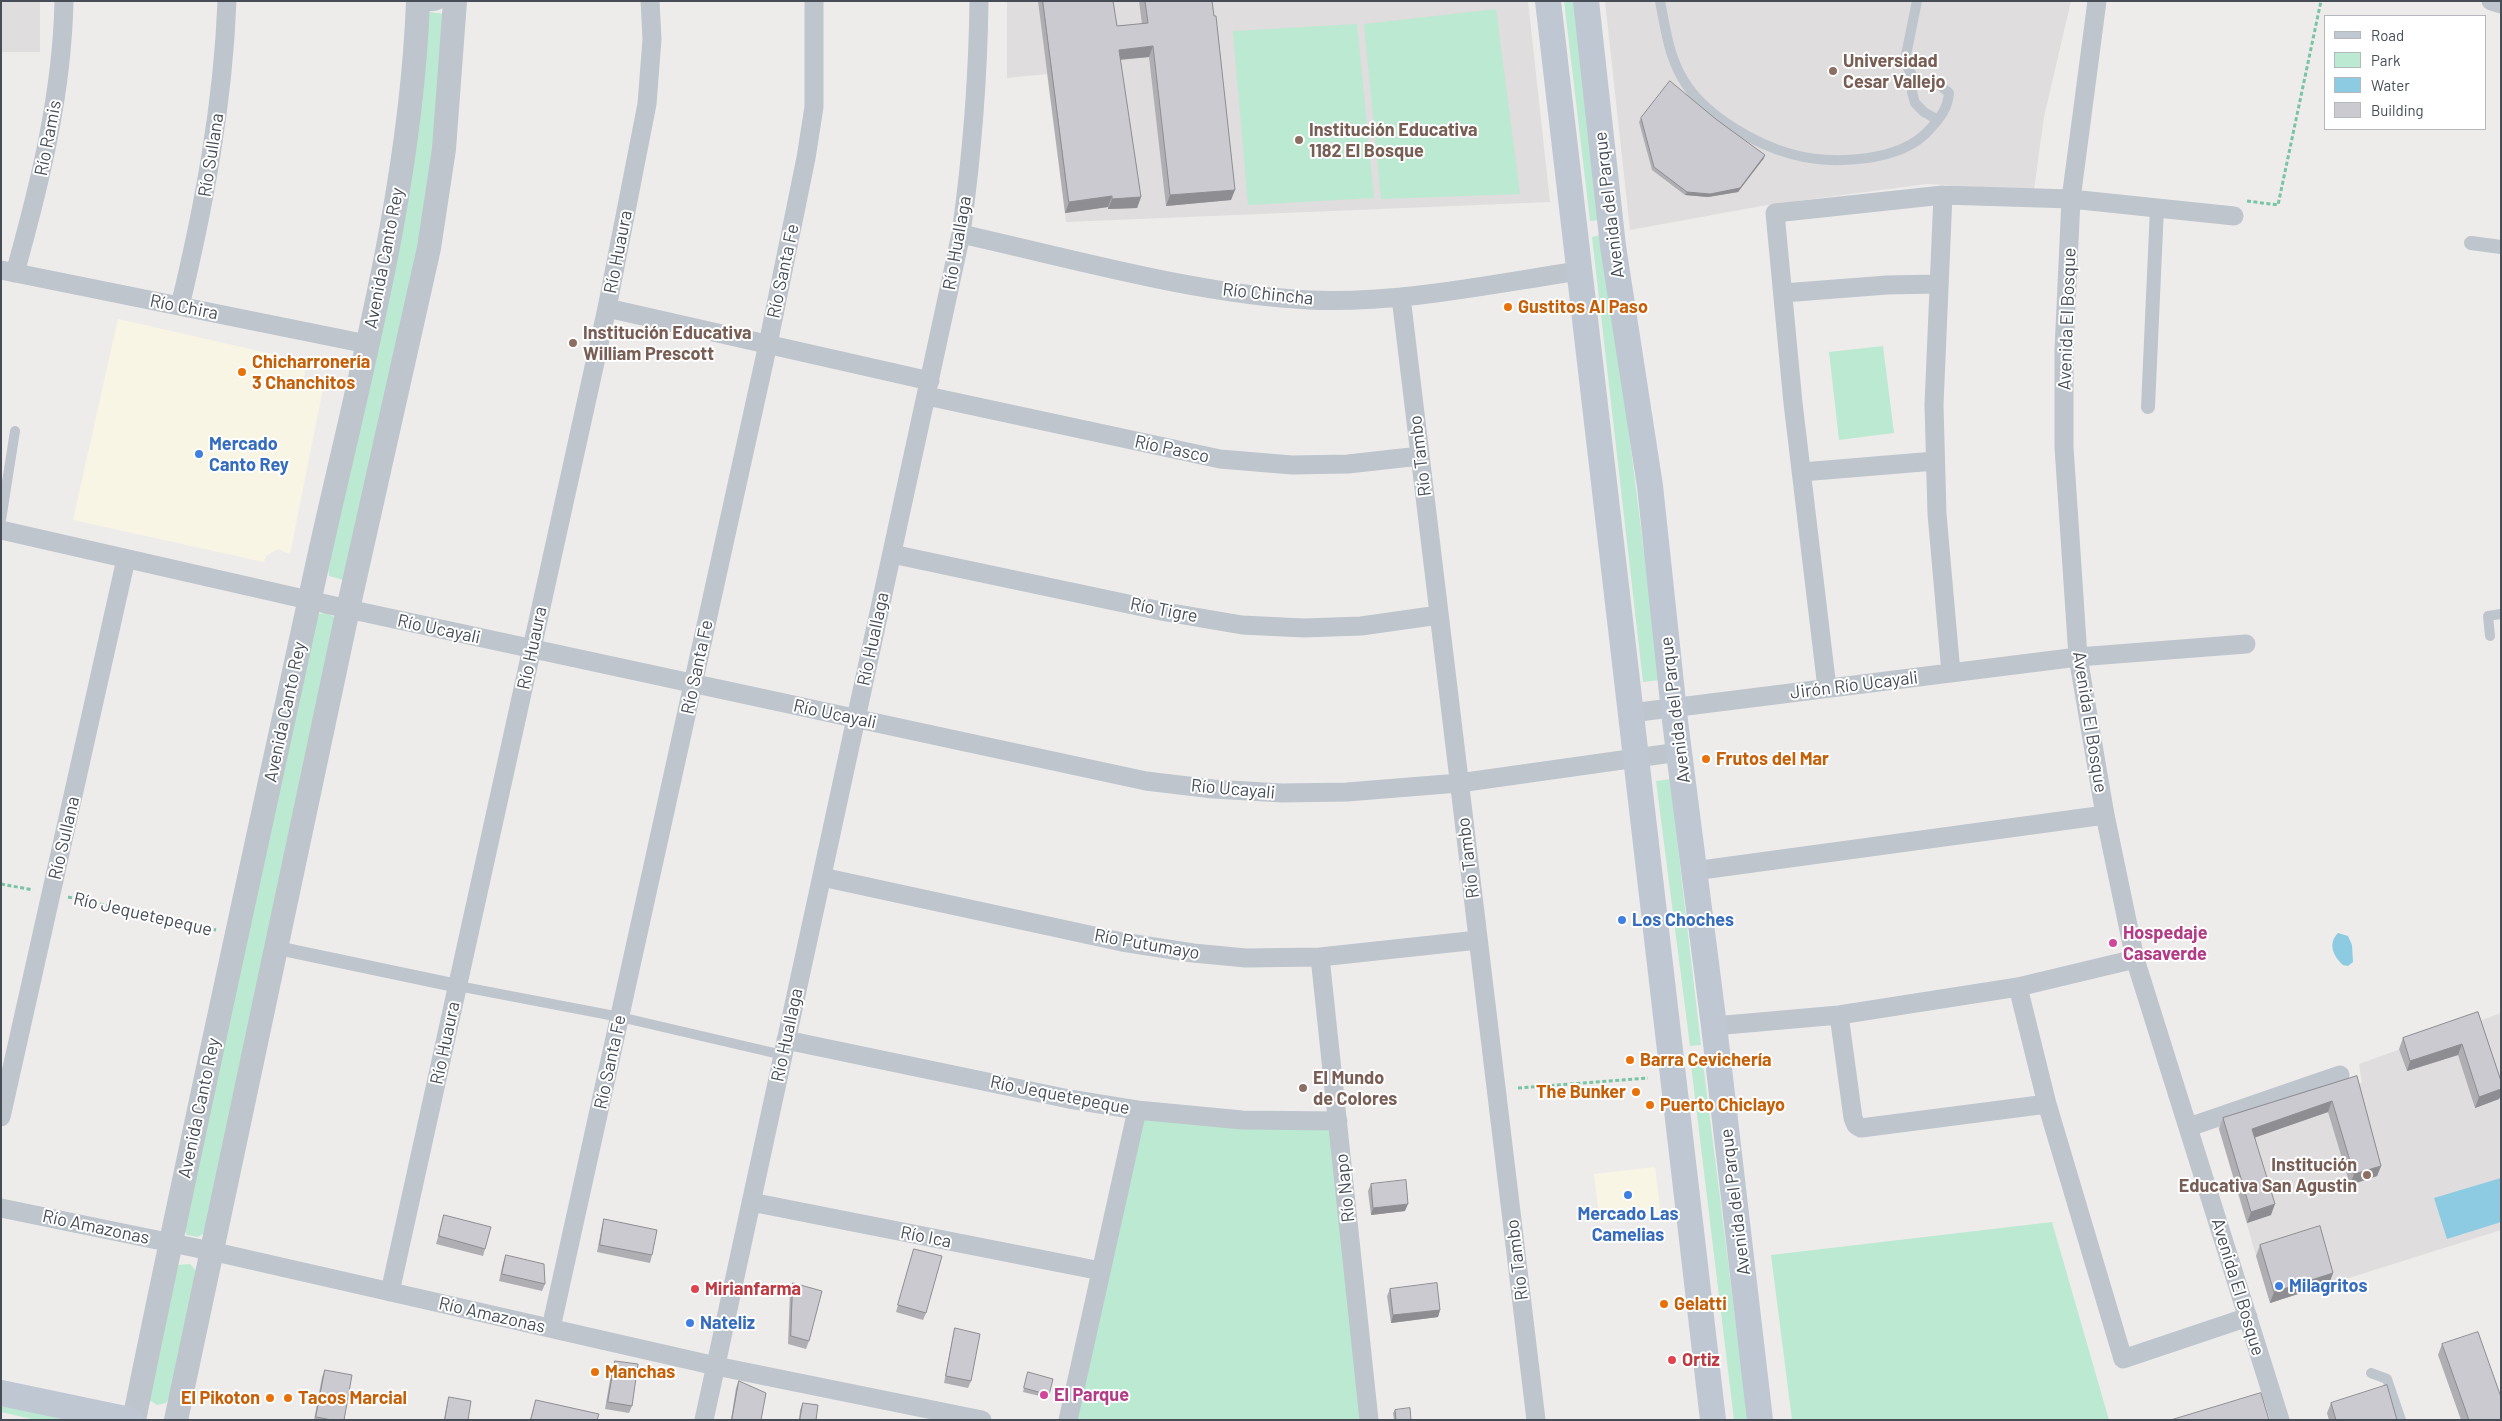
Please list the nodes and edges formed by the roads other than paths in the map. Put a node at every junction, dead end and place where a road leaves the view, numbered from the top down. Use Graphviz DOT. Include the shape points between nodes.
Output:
graph roads {
  1 [pos="64,1"];
  2 [pos="226,1"];
  3 [pos="455,1"];
  4 [pos="650,1"];
  5 [pos="814,1"];
  6 [pos="979,1"];
  7 [pos="1548,1"];
  8 [pos="1586,1"];
  9 [pos="1660,1"];
  10 [pos="1917,1"];
  11 [pos="2097,1"];
  12 [pos="2491,1"];
  13 [pos="424,2"];
  14 [pos="2501,4"];
  15 [pos="1914,79"];
  16 [pos="1938,120"];
  17 [pos="1943,195"];
  18 [pos="2072,199"];
  19 [pos="2157,208"];
  20 [pos="2234,216"];
  21 [pos="961,234"];
  22 [pos="2471,243"];
  23 [pos="2501,247"];
  24 [pos="8,271"];
  25 [pos="1579,271"];
  26 [pos="1938,284"];
  27 [pos="1783,293"];
  28 [pos="1401,297"];
  29 [pos="180,306"];
  30 [pos="606,308"];
  31 [pos="367,344"];
  32 [pos="768,344"];
  33 [pos="929,388"];
  34 [pos="2148,407"];
  35 [pos="14,431"];
  36 [pos="1420,456"];
  37 [pos="1936,461"];
  38 [pos="1802,472"];
  39 [pos="1,520"];
  40 [pos="1,530"];
  41 [pos="892,554"];
  42 [pos="126,559"];
  43 [pos="310,600"];
  44 [pos="348,609"];
  45 [pos="2501,614"];
  46 [pos="1439,615"];
  47 [pos="2490,636"];
  48 [pos="2246,644"];
  49 [pos="532,649"];
  50 [pos="2078,657"];
  51 [pos="1951,673"];
  52 [pos="693,684"];
  53 [pos="1827,688"];
  54 [pos="1674,708"];
  55 [pos="1631,713"];
  56 [pos="856,718"];
  57 [pos="1679,752"];
  58 [pos="1636,759"];
  59 [pos="1459,783"];
  60 [pos="2106,815"];
  61 [pos="1694,870"];
  62 [pos="822,877"];
  63 [pos="1478,940"];
  64 [pos="287,950"];
  65 [pos="1320,957"];
  66 [pos="2135,959"];
  67 [pos="458,986"];
  68 [pos="2018,987"];
  69 [pos="1839,1015"];
  70 [pos="620,1017"];
  71 [pos="1714,1026"];
  72 [pos="785,1047"];
  73 [pos="2340,1075"];
  74 [pos="2047,1104"];
  75 [pos="1137,1110"];
  76 [pos="1,1117"];
  77 [pos="1338,1121"];
  78 [pos="2189,1127"];
  79 [pos="751,1202"];
  80 [pos="1,1208"];
  81 [pos="170,1242"];
  82 [pos="211,1251"];
  83 [pos="1101,1271"];
  84 [pos="390,1292"];
  85 [pos="2248,1317"];
  86 [pos="551,1328"];
  87 [pos="716,1366"];
  88 [pos="2372,1373"];
  89 [pos="1,1393"];
  90 [pos="130,1420"];
  91 [pos="134,1420"];
  92 [pos="176,1420"];
  93 [pos="704,1420"];
  94 [pos="982,1420"];
  95 [pos="1068,1420"];
  96 [pos="1370,1420"];
  97 [pos="1536,1420"];
  98 [pos="1713,1420"];
  99 [pos="1760,1420"];
  100 [pos="2280,1420"];
  101 [pos="2401,1420"];
  1 -- 24 [label="street, Río Ramis" via="63,43 53,120 36,197"];
  2 -- 29 [label="street, Río Sullana" via="225,47 215,134 200,221"];
  3 -- 44 [label="street" via="444,149 429,248"];
  4 -- 30 [label="street, Río Huaura" via="652,49 648,104"];
  5 -- 32 [label="street, Río Santa Fe" via="814,107"];
  6 -- 21 [label="street, Río Huallaga" via="978,83"];
  7 -- 25 [label="main road, Avenida del Parque"];
  8 -- 54 [label="main road, Avenida del Parque" via="1613,246 1650,486"];
  9 -- 16 [label="lane" via="1673,62 1689,88 1718,116 1753,140 1792,154 1842,160 1881,156 1910,145"];
  10 -- 15 [label="lane" via="1906,55"];
  11 -- 18 [label="street, Avenida El Bosque"];
  12 -- 14 [label="street"];
  13 -- 31 [label="street, Avenida Canto Rey" via="400,180"];
  15 -- 16 [label="lane" via="1912,92 1915,103"];
  15 -- 16 [label="lane" via="1941,86 1949,93"];
  17 -- 18 [label="street"];
  17 -- 26 [label="street"];
  17 -- 27 [label="street" via="1775,213"];
  18 -- 19 [label="street"];
  18 -- 50 [label="street, Avenida El Bosque" via="2064,350 2064,447"];
  19 -- 20 [label="street"];
  19 -- 34 [label="street"];
  21 -- 28 [label="street, Río Chincha" via="1244,294 1311,300"];
  21 -- 33 [label="street, Río Huallaga"];
  22 -- 23 [label="street"];
  24 -- 29 [label="street, Río Chira"];
  25 -- 28 [label="street, Río Chincha"];
  25 -- 55 [label="main road, Avenida del Parque"];
  26 -- 27 [label="street"];
  26 -- 37 [label="street" via="1934,405"];
  27 -- 38 [label="street"];
  28 -- 36 [label="street, Río Tambo"];
  29 -- 31 [label="street, Río Chira"];
  30 -- 32 [label="street, Río Pasco"];
  30 -- 49 [label="street, Río Huaura"];
  31 -- 43 [label="street, Avenida Canto Rey"];
  32 -- 33 [label="street, Río Pasco"];
  32 -- 52 [label="street, Río Santa Fe"];
  33 -- 36 [label="street, Río Pasco" via="1220,459 1292,465 1348,464"];
  33 -- 41 [label="street, Río Huallaga"];
  35 -- 39 [label="lane"];
  36 -- 46 [label="street, Río Tambo"];
  37 -- 38 [label="street"];
  37 -- 51 [label="street" via="1937,514"];
  38 -- 53 [label="street"];
  40 -- 42 [label="street, Río Ucayali"];
  41 -- 46 [label="street, Río Tigre" via="1242,625 1361,626"];
  41 -- 56 [label="street, Río Huallaga"];
  42 -- 43 [label="street, Río Ucayali"];
  42 -- 76 [label="street, Río Sullana"];
  43 -- 44 [label="street, Río Ucayali"];
  43 -- 81 [label="street, Avenida Canto Rey"];
  44 -- 49 [label="street, Río Ucayali"];
  44 -- 82 [label="street"];
  45 -- 47 [label="lane" via="2488,616"];
  46 -- 59 [label="street, Río Tambo"];
  48 -- 50 [label="street, Jirón Río Ucayali"];
  49 -- 52 [label="street, Río Ucayali"];
  49 -- 67 [label="street, Río Huaura"];
  50 -- 51 [label="street, Jirón Río Ucayali"];
  50 -- 60 [label="street, Avenida El Bosque"];
  51 -- 53 [label="street, Jirón Río Ucayali"];
  52 -- 56 [label="street, Río Ucayali"];
  52 -- 70 [label="street, Río Santa Fe"];
  53 -- 54 [label="street, Jirón Río Ucayali"];
  54 -- 55 [label="street, Jirón Río Ucayali"];
  54 -- 57 [label="main road, Avenida del Parque"];
  55 -- 58 [label="main road, Avenida del Parque"];
  56 -- 59 [label="street, Río Ucayali" via="1146,781 1213,789 1338,792"];
  56 -- 62 [label="street, Río Huallaga"];
  57 -- 58 [label="street, Río Ucayali"];
  57 -- 61 [label="main road, Avenida del Parque"];
  58 -- 59 [label="street, Río Ucayali"];
  58 -- 98 [label="main road, Avenida del Parque"];
  59 -- 63 [label="street, Río Tambo"];
  60 -- 61 [label="street"];
  60 -- 66 [label="street, Avenida El Bosque"];
  61 -- 71 [label="main road, Avenida del Parque"];
  62 -- 65 [label="street, Río Putumayo" via="1122,942 1184,952 1246,958"];
  62 -- 72 [label="street, Río Huallaga"];
  63 -- 65 [label="street, Río Putumayo"];
  63 -- 97 [label="street, Río Tambo"];
  64 -- 67 [label="street, Río Jequetepeque"];
  65 -- 77 [label="street, Río Napo"];
  66 -- 68 [label="street"];
  66 -- 78 [label="street, Avenida El Bosque"];
  67 -- 70 [label="lane, Río Jequetepeque"];
  67 -- 84 [label="street, Río Huaura"];
  68 -- 69 [label="street"];
  68 -- 74 [label="street"];
  69 -- 71 [label="street"];
  69 -- 74 [label="street" via="1853,1118 1861,1128"];
  70 -- 72 [label="lane, Río Jequetepeque"];
  70 -- 86 [label="street, Río Santa Fe"];
  71 -- 99 [label="main road, Avenida del Parque"];
  72 -- 75 [label="street, Río Jequetepeque"];
  72 -- 79 [label="street, Río Huallaga"];
  73 -- 78 [label="street"];
  74 -- 85 [label="street" via="2123,1359"];
  75 -- 77 [label="street, Río Jequetepeque" via="1242,1120"];
  75 -- 83 [label="street"];
  77 -- 96 [label="street, Río Napo"];
  78 -- 85 [label="street, Avenida El Bosque"];
  79 -- 83 [label="street, Río Ica"];
  79 -- 87 [label="street, Río Huallaga"];
  80 -- 81 [label="street, Río Amazonas"];
  81 -- 82 [label="street, Río Amazonas"];
  81 -- 91 [label="street, Avenida Canto Rey"];
  82 -- 84 [label="street, Río Amazonas"];
  82 -- 92 [label="street"];
  83 -- 95 [label="street"];
  84 -- 86 [label="street, Río Amazonas"];
  85 -- 100 [label="street, Avenida El Bosque"];
  86 -- 87 [label="street, Río Amazonas"];
  87 -- 93 [label="street, Río Huallaga"];
  87 -- 94 [label="street, Río Amazonas"];
  88 -- 101 [label="lane" via="2387,1379"];
  89 -- 90 [label="main road"];
}
